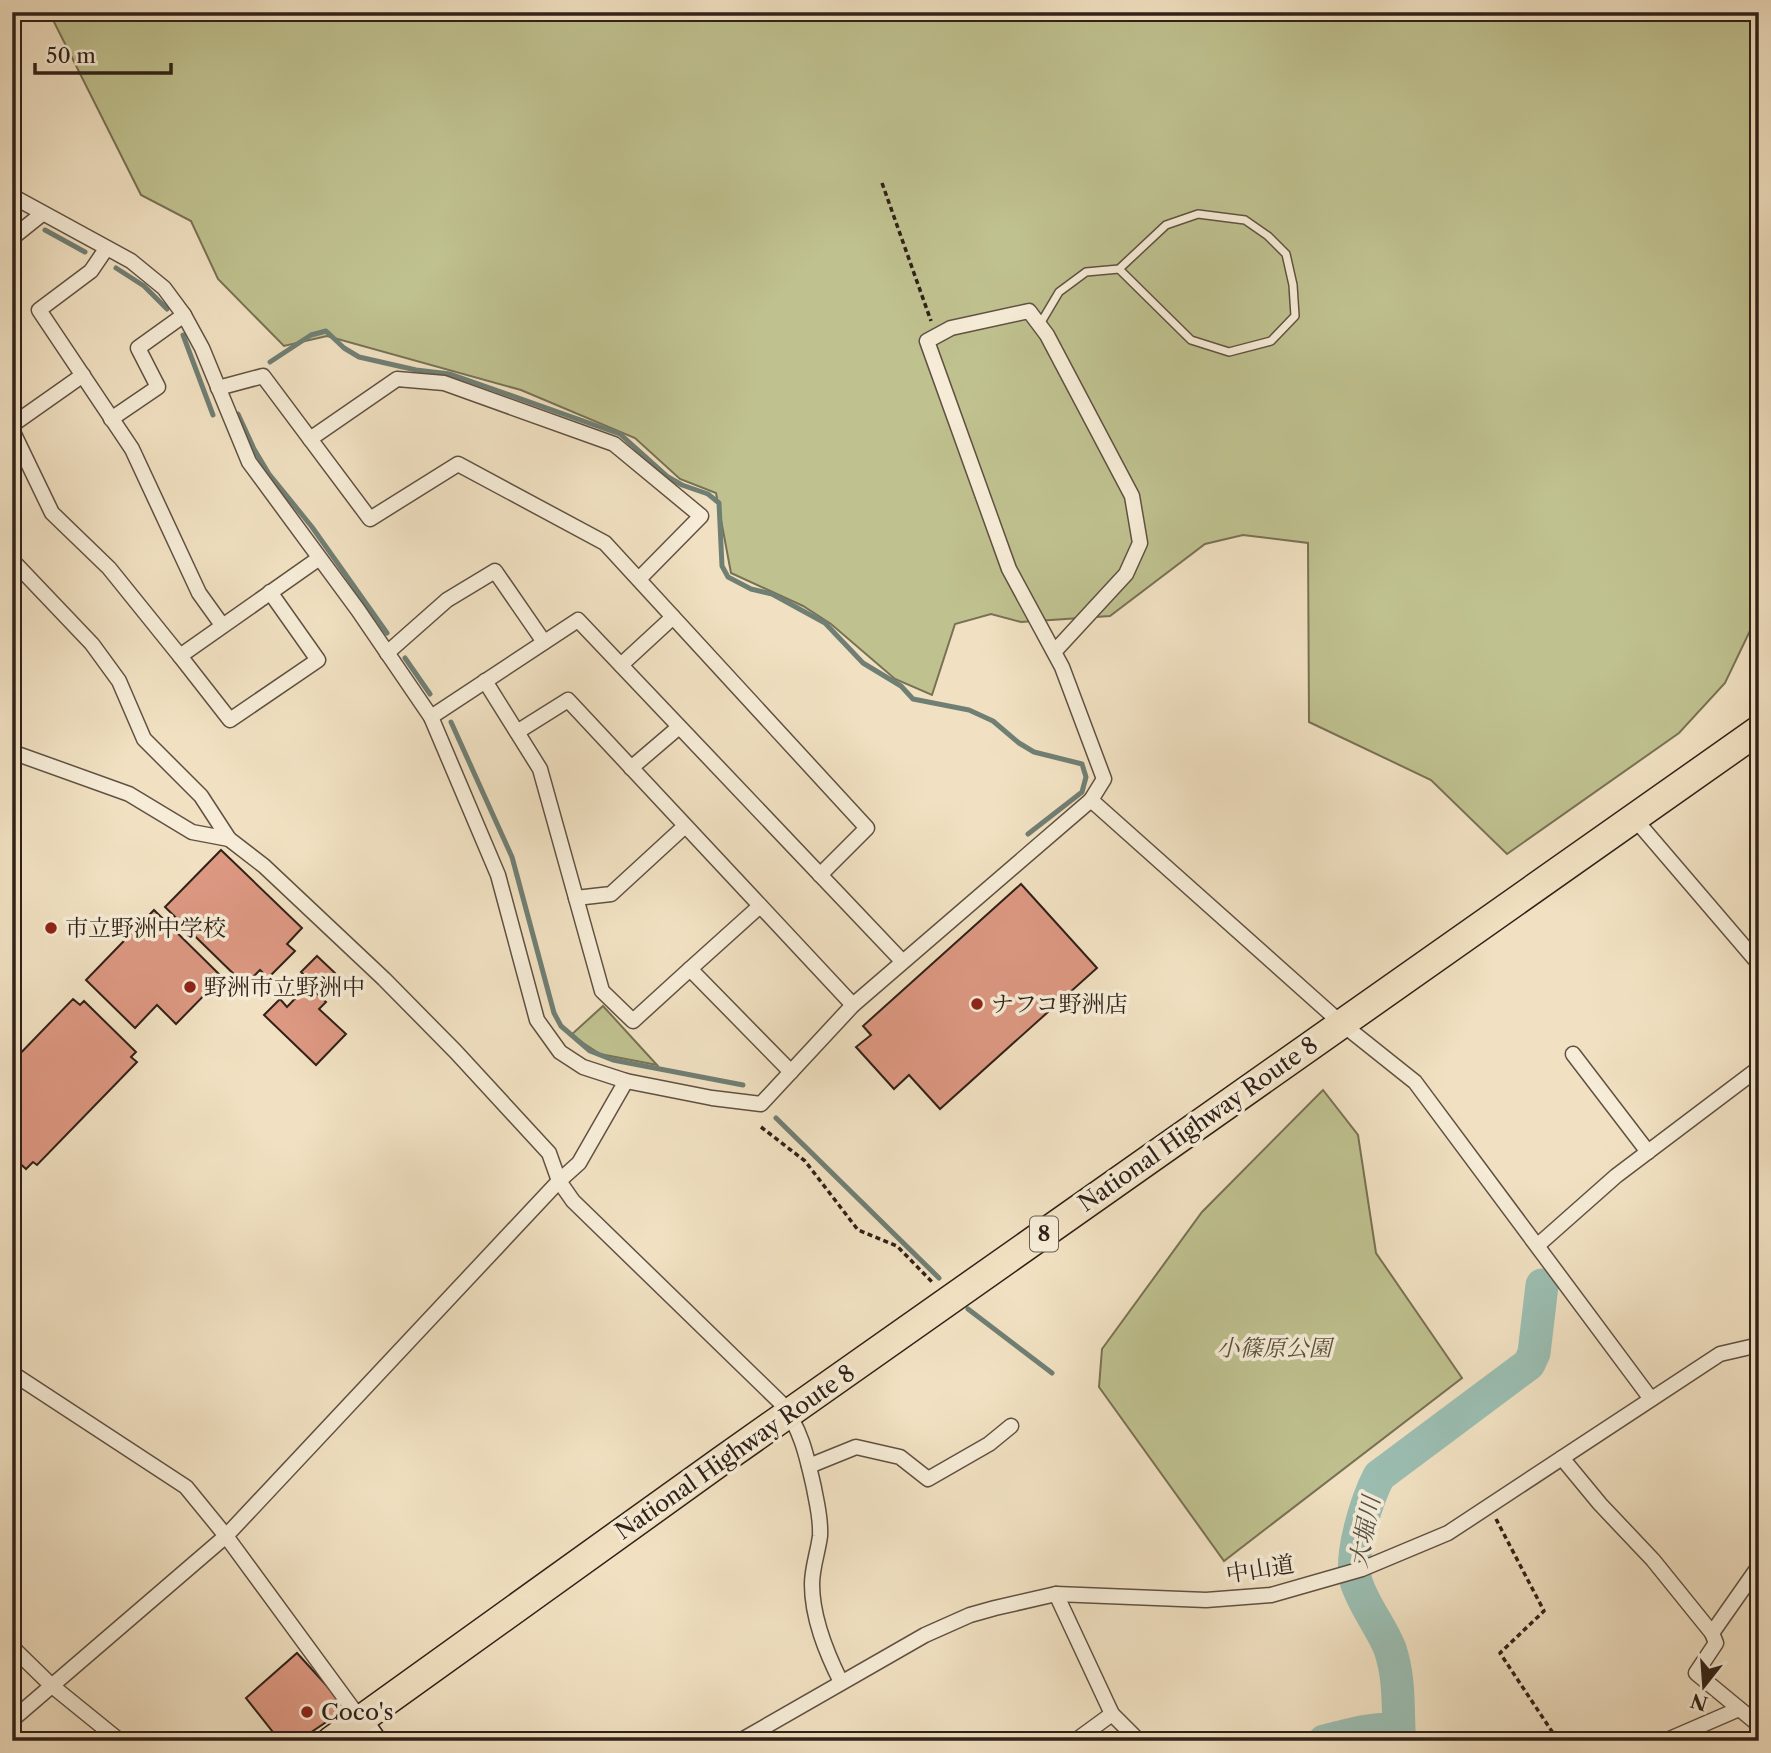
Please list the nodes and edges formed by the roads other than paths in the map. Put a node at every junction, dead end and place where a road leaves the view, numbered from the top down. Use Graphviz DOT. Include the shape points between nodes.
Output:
graph roads {
  1 [pos="12,196"];
  2 [pos="41,214"];
  3 [pos="12,238"];
  4 [pos="106,249"];
  5 [pos="1119,269"];
  6 [pos="184,315"];
  7 [pos="1039,325"];
  8 [pos="83,376"];
  9 [pos="218,388"];
  10 [pos="111,419"];
  11 [pos="12,427"];
  12 [pos="310,439"];
  13 [pos="318,559"];
  14 [pos="12,560"];
  15 [pos="639,579"];
  16 [pos="270,592"];
  17 [pos="673,617"];
  18 [pos="222,625"];
  19 [pos="544,642"];
  20 [pos="387,653"];
  21 [pos="1054,653"];
  22 [pos="180,656"];
  23 [pos="621,665"];
  24 [pos="485,681"];
  25 [pos="431,716"];
  26 [pos="679,727"];
  27 [pos="1759,730"];
  28 [pos="517,732"];
  29 [pos="12,752"];
  30 [pos="631,768"];
  31 [pos="1091,800"];
  32 [pos="1634,818"];
  33 [pos="685,826"];
  34 [pos="229,839"];
  35 [pos="820,875"];
  36 [pos="576,898"];
  37 [pos="760,906"];
  38 [pos="902,961"];
  39 [pos="1759,964"];
  40 [pos="690,969"];
  41 [pos="853,1005"];
  42 [pos="1341,1023"];
  43 [pos="1573,1054"];
  44 [pos="1759,1068"];
  45 [pos="791,1072"];
  46 [pos="626,1081"];
  47 [pos="1648,1152"];
  48 [pos="559,1181"];
  49 [pos="1538,1245"];
  50 [pos="1759,1345"];
  51 [pos="12,1373"];
  52 [pos="1651,1399"];
  53 [pos="789,1414"];
  54 [pos="1011,1426"];
  55 [pos="1563,1458"];
  56 [pos="809,1466"];
  57 [pos="226,1536"];
  58 [pos="1759,1566"];
  59 [pos="1056,1594"];
  60 [pos="1712,1633"];
  61 [pos="12,1647"];
  62 [pos="841,1682"];
  63 [pos="51,1685"];
  64 [pos="1739,1709"];
  65 [pos="1112,1714"];
  66 [pos="12,1720"];
  67 [pos="1759,1725"];
  68 [pos="369,1730"];
  69 [pos="120,1741"];
  70 [pos="331,1741"];
  71 [pos="740,1741"];
  72 [pos="1075,1741"];
  73 [pos="1139,1741"];
  74 [pos="1665,1741"];
  1 -- 2 [label="street"];
  2 -- 3 [label="street"];
  2 -- 4 [label="street"];
  4 -- 6 [label="street" via="131,261 164,288"];
  4 -- 8 [label="street" via="91,271 38,310"];
  5 -- 5 [label="lane" via="1191,340 1229,352 1271,341 1295,316 1286,254 1245,219 1198,214 1167,225"];
  5 -- 7 [label="lane" via="1086,272 1059,292"];
  6 -- 9 [label="street"];
  6 -- 10 [label="street" via="138,348 158,387"];
  7 -- 21 [label="street" via="1132,496 1140,542 1126,575"];
  7 -- 21 [label="street" via="1029,311 951,328 928,341 1009,569"];
  8 -- 10 [label="street"];
  8 -- 11 [label="street"];
  9 -- 12 [label="street" via="263,376"];
  9 -- 13 [label="street" via="249,462"];
  10 -- 18 [label="street" via="132,449 198,593"];
  11 -- 22 [label="street" via="52,513 109,568"];
  12 -- 15 [label="street" via="370,519 458,464 606,543"];
  12 -- 15 [label="street" via="397,379 444,383 614,444 701,516"];
  13 -- 16 [label="street"];
  13 -- 20 [label="street"];
  14 -- 34 [label="street" via="92,644 119,681 144,739 201,796"];
  15 -- 17 [label="street"];
  16 -- 18 [label="street"];
  16 -- 22 [label="street" via="318,660 230,720"];
  17 -- 23 [label="street"];
  17 -- 35 [label="street" via="867,828"];
  18 -- 22 [label="street"];
  19 -- 20 [label="street" via="495,571 447,600"];
  19 -- 23 [label="street" via="578,620"];
  19 -- 24 [label="street"];
  20 -- 25 [label="street"];
  21 -- 31 [label="street" via="1104,779"];
  23 -- 26 [label="street"];
  24 -- 25 [label="street"];
  24 -- 28 [label="street"];
  25 -- 46 [label="street" via="498,875 537,1020 560,1052 583,1067"];
  26 -- 30 [label="street"];
  26 -- 35 [label="street"];
  27 -- 32 [label="highway, National Highway Route 8 / 8"];
  28 -- 30 [label="street" via="568,700"];
  28 -- 36 [label="street" via="540,769"];
  29 -- 34 [label="street" via="129,794 192,832"];
  30 -- 33 [label="street"];
  31 -- 38 [label="street"];
  31 -- 42 [label="street"];
  32 -- 39 [label="street"];
  32 -- 42 [label="highway, National Highway Route 8 / 8"];
  33 -- 36 [label="street" via="611,894"];
  33 -- 37 [label="street"];
  34 -- 48 [label="street" via="264,866 456,1052 549,1153"];
  35 -- 38 [label="street"];
  36 -- 40 [label="street" via="602,990 633,1021"];
  37 -- 40 [label="street"];
  37 -- 41 [label="street"];
  38 -- 41 [label="street"];
  40 -- 45 [label="street"];
  41 -- 45 [label="street"];
  42 -- 49 [label="street" via="1415,1082"];
  42 -- 53 [label="highway, National Highway Route 8 / 8"];
  43 -- 47 [label="street"];
  44 -- 47 [label="street"];
  45 -- 46 [label="street" via="761,1104"];
  46 -- 48 [label="street" via="579,1163"];
  47 -- 49 [label="street"];
  48 -- 53 [label="street" via="573,1201"];
  48 -- 57 [label="street"];
  49 -- 52 [label="street"];
  50 -- 52 [label="street, 中山道" via="1720,1354"];
  51 -- 57 [label="street" via="186,1487"];
  52 -- 55 [label="street, 中山道"];
  53 -- 56 [label="street"];
  53 -- 68 [label="highway, National Highway Route 8 / 8"];
  54 -- 56 [label="street" via="928,1479 900,1457 856,1447"];
  55 -- 59 [label="street, 中山道" via="1448,1533 1355,1571 1271,1595 1206,1600"];
  55 -- 60 [label="street"];
  56 -- 62 [label="street" via="820,1510 812,1583 817,1620 826,1654"];
  57 -- 63 [label="street"];
  57 -- 68 [label="street"];
  58 -- 60 [label="street"];
  59 -- 62 [label="street, 中山道" via="970,1615"];
  59 -- 65 [label="street"];
  60 -- 64 [label="street" via="1716,1643 1696,1673"];
  61 -- 63 [label="street"];
  62 -- 71 [label="street, 中山道"];
  63 -- 66 [label="street"];
  63 -- 69 [label="street"];
  64 -- 67 [label="street"];
  64 -- 74 [label="street"];
  65 -- 72 [label="street"];
  65 -- 73 [label="street"];
  68 -- 70 [label="highway, National Highway Route 8 / 8"];
}
